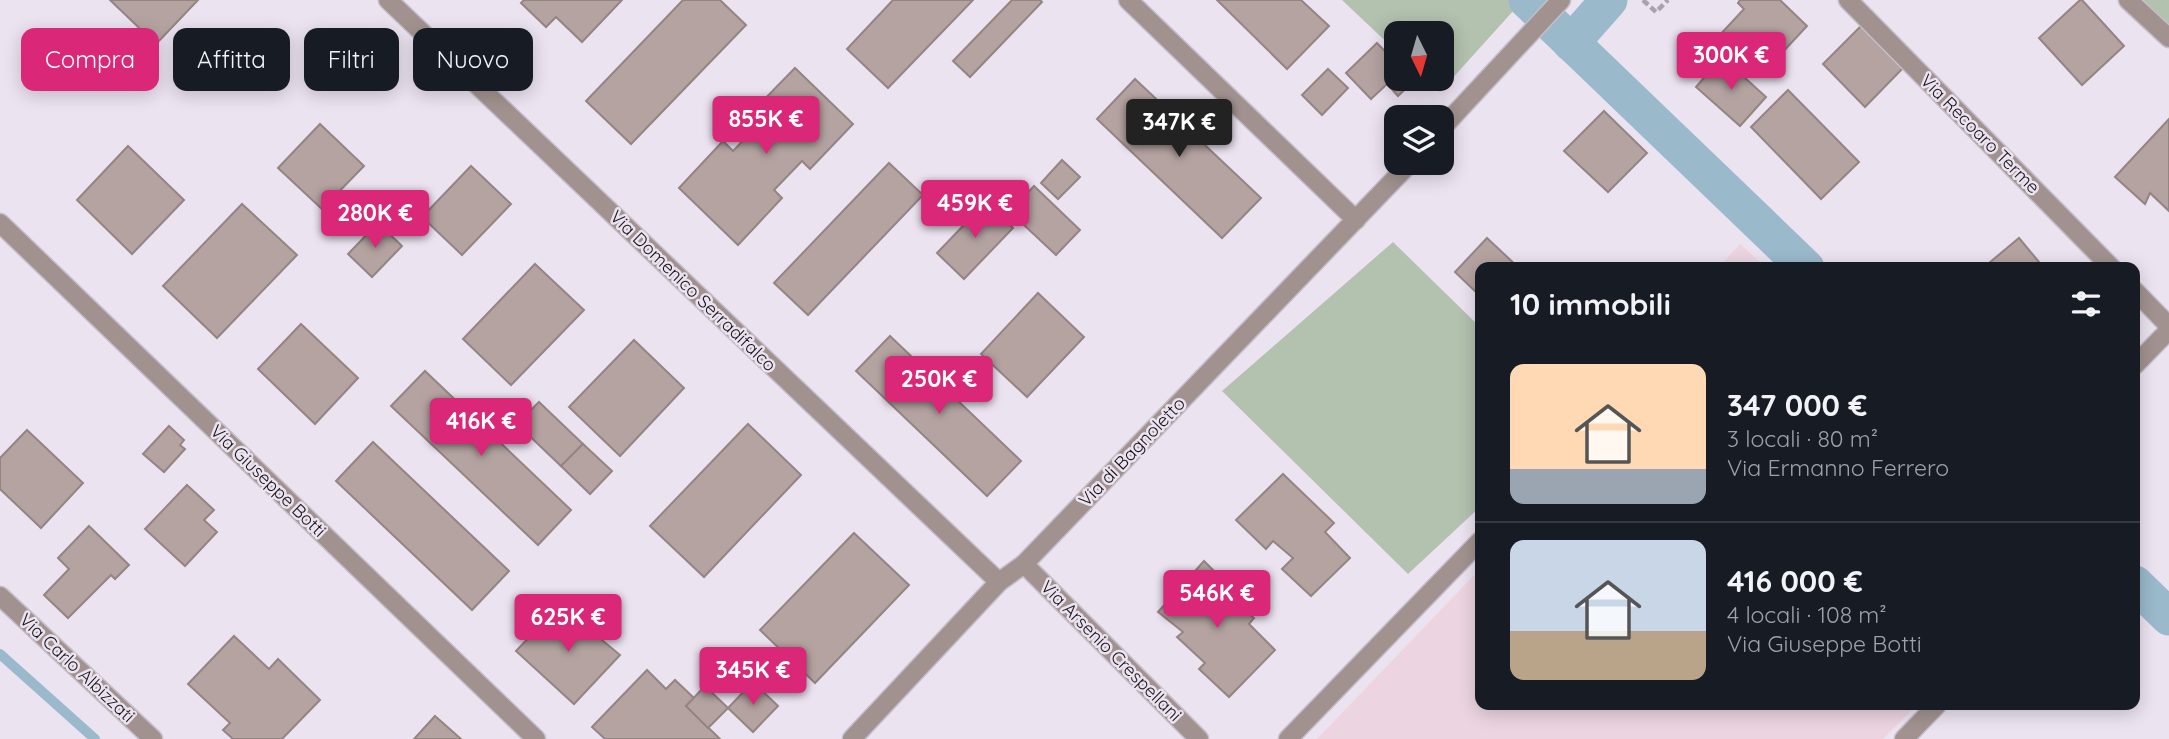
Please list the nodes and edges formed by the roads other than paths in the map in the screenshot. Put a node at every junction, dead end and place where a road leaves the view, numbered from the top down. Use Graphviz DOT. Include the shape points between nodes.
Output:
graph roads {
  1 [pos="388,0"];
  2 [pos="1128,0"];
  3 [pos="1561,0"];
  4 [pos="1848,0"];
  5 [pos="2128,0"];
  6 [pos="2169,38"];
  7 [pos="1454,115"];
  8 [pos="1399,175"];
  9 [pos="1356,220"];
  10 [pos="0,223"];
  11 [pos="2106,262"];
  12 [pos="2140,296"];
  13 [pos="2169,328"];
  14 [pos="2140,360"];
  15 [pos="1475,546"];
  16 [pos="1024,564"];
  17 [pos="999,582"];
  18 [pos="0,596"];
  19 [pos="1932,710"];
  20 [pos="153,739"];
  21 [pos="536,739"];
  22 [pos="852,739"];
  23 [pos="1199,739"];
  24 [pos="1288,739"];
  25 [pos="1904,739"];
  1 -- 17 [label="street, Via Domenico Serradifalco"];
  2 -- 9 [label="street"];
  3 -- 7 [label="street"];
  4 -- 11 [label="street, Via Recoaro Terme"];
  5 -- 6 [label="street"];
  8 -- 9 [label="street, Via di Bagnoletto"];
  9 -- 16 [label="street, Via di Bagnoletto"];
  10 -- 21 [label="street, Via Giuseppe Botti"];
  12 -- 13 [label="street"];
  13 -- 14 [label="street"];
  15 -- 24 [label="street"];
  16 -- 17 [label="street, Via di Bagnoletto"];
  16 -- 23 [label="street, Via Arsenio Crespellani"];
  17 -- 22 [label="street, Via di Bagnoletto"];
  18 -- 20 [label="street, Via Carlo Albizzati"];
  19 -- 25 [label="street"];
}
